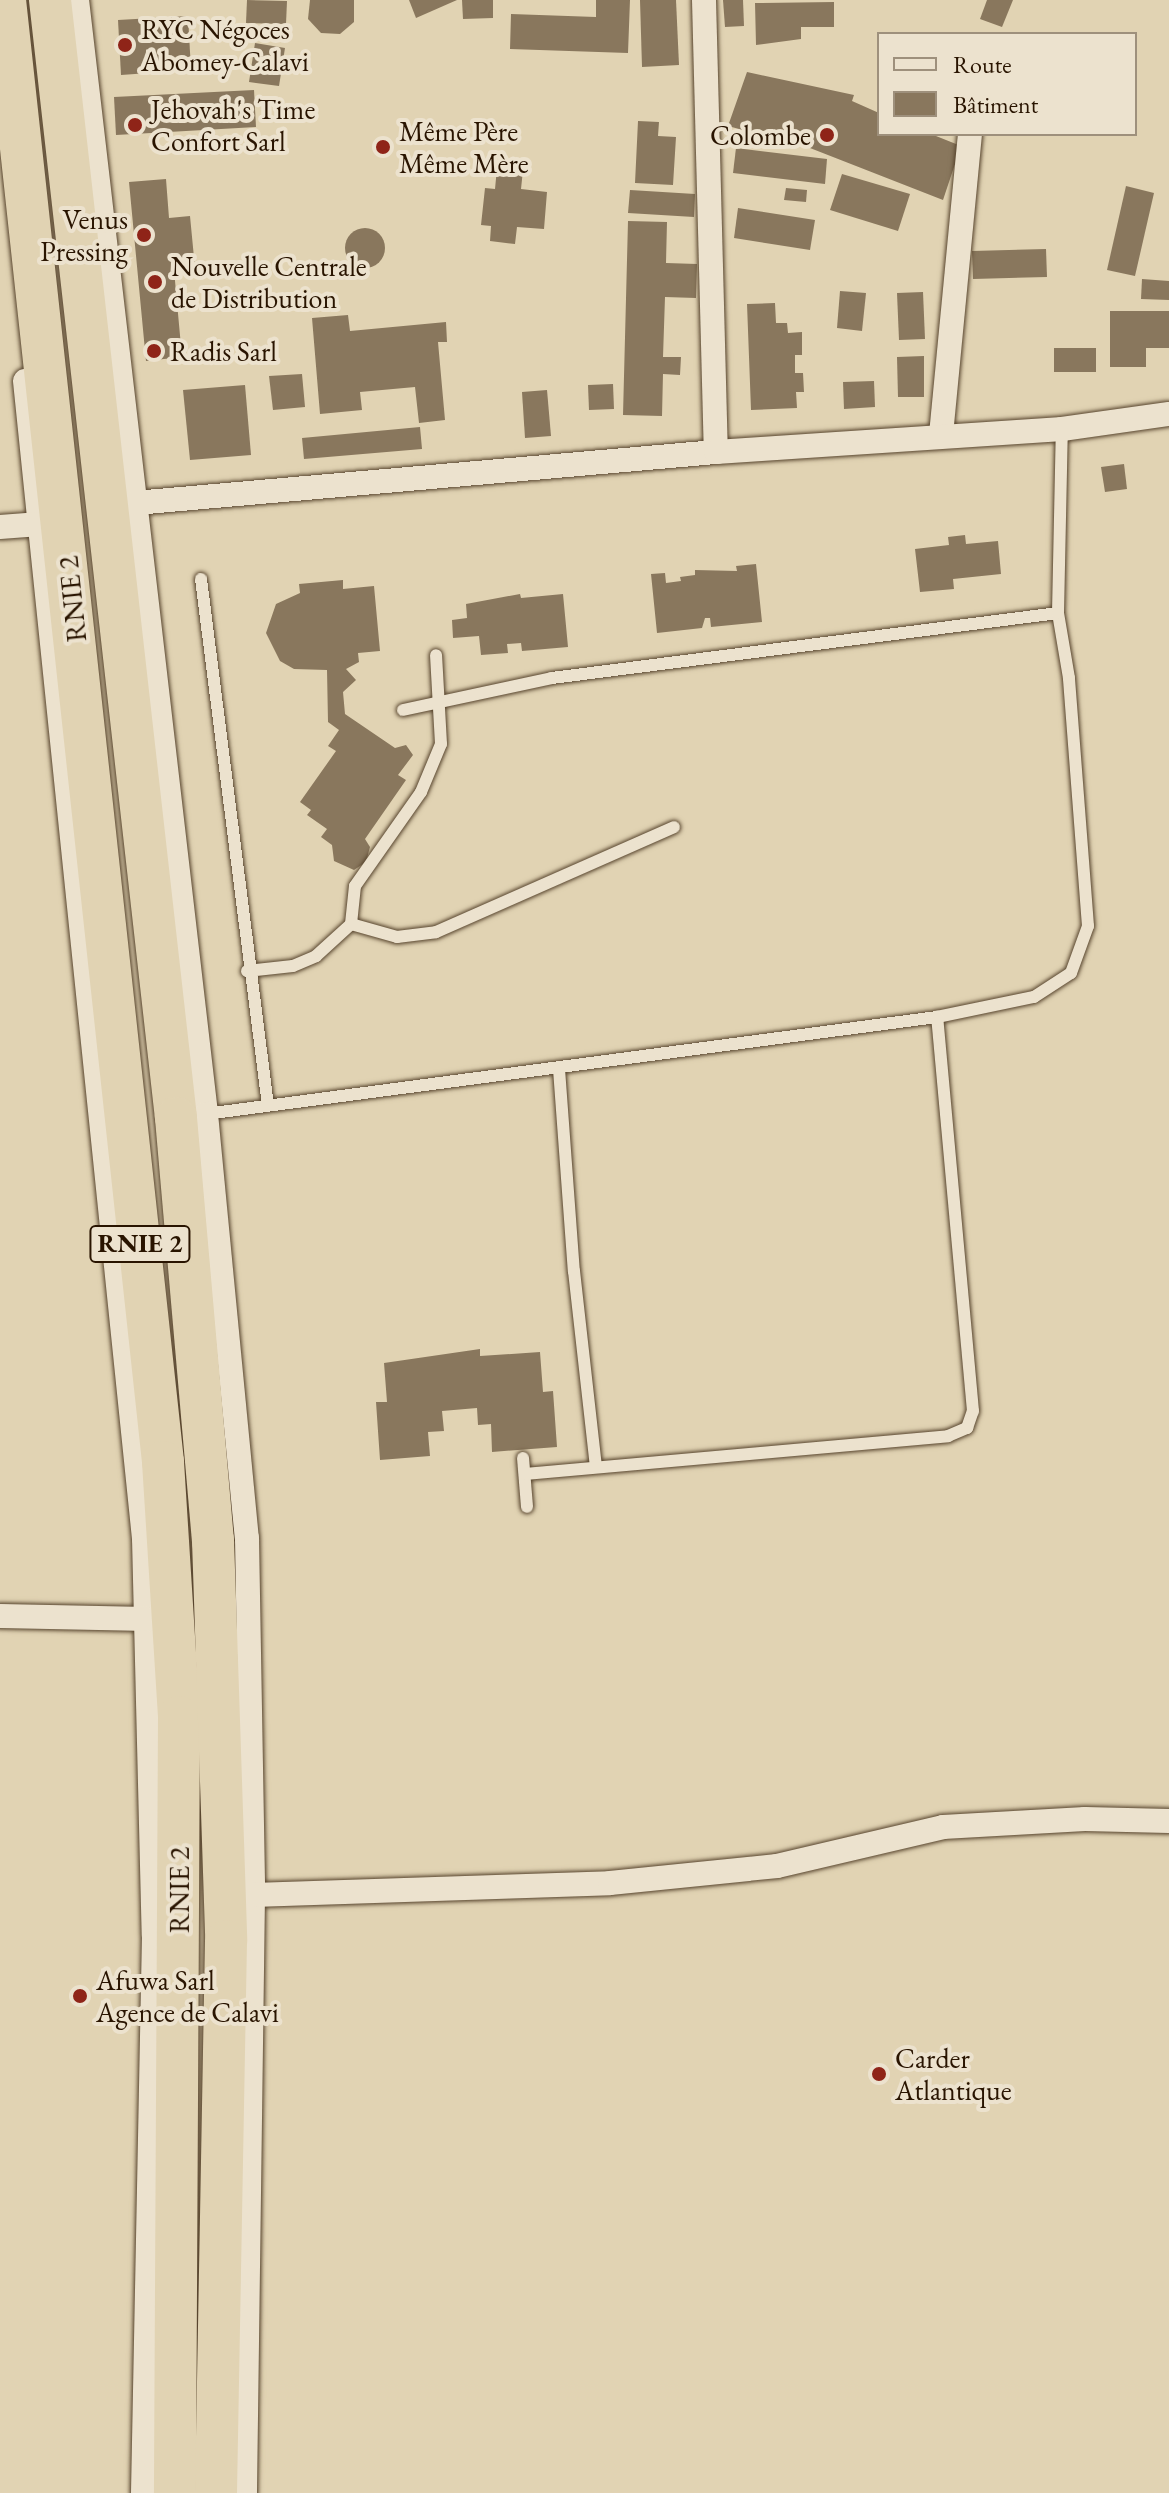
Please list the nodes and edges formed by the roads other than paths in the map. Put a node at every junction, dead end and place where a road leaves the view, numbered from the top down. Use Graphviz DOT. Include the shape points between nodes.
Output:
graph roads {
  1 [pos="5,0"];
  2 [pos="50,0"];
  3 [pos="77,0"];
  4 [pos="704,0"];
  5 [pos="970,136"];
  6 [pos="0,144"];
  7 [pos="1169,414"];
  8 [pos="1062,429"];
  9 [pos="941,435"];
  10 [pos="716,452"];
  11 [pos="135,503"];
  12 [pos="40,524"];
  13 [pos="0,527"];
  14 [pos="201,579"];
  15 [pos="1058,613"];
  16 [pos="436,655"];
  17 [pos="442,704"];
  18 [pos="403,710"];
  19 [pos="674,827"];
  20 [pos="351,924"];
  21 [pos="247,971"];
  22 [pos="937,1017"];
  23 [pos="559,1069"];
  24 [pos="268,1106"];
  25 [pos="206,1114"];
  26 [pos="523,1458"];
  27 [pos="596,1467"];
  28 [pos="525,1474"];
  29 [pos="527,1507"];
  30 [pos="0,1616"];
  31 [pos="148,1619"];
  32 [pos="1169,1821"];
  33 [pos="253,1895"];
  34 [pos="143,2493"];
  35 [pos="175,2493"];
  36 [pos="216,2493"];
  37 [pos="245,2493"];
  1 -- 35 [label="highway, RNIE 2 / RNIE 2" via="163,1462 179,1717"];
  2 -- 36 [label="highway, RNIE 2 / RNIE 2" via="176,1118 213,1540 226,1941"];
  3 -- 11 [label="street"];
  4 -- 10 [label="street"];
  5 -- 9 [label="street"];
  6 -- 12 [label="street"];
  7 -- 8 [label="street"];
  8 -- 9 [label="street"];
  8 -- 15 [label="lane"];
  9 -- 10 [label="street"];
  10 -- 11 [label="street"];
  11 -- 25 [label="street"];
  12 -- 13 [label="street"];
  12 -- 31 [label="street"];
  14 -- 21 [label="lane"];
  15 -- 17 [label="lane" via="552,678"];
  15 -- 22 [label="lane" via="1069,678 1088,926 1071,973 1034,997"];
  16 -- 17 [label="lane"];
  17 -- 18 [label="lane"];
  17 -- 20 [label="lane" via="435,762 421,792 355,886"];
  19 -- 20 [label="lane" via="436,932 397,937"];
  20 -- 21 [label="lane" via="316,956 293,966"];
  21 -- 24 [label="lane"];
  22 -- 23 [label="lane"];
  22 -- 27 [label="lane" via="973,1411 967,1428 948,1436"];
  23 -- 24 [label="lane"];
  23 -- 27 [label="lane"];
  24 -- 25 [label="lane"];
  25 -- 33 [label="street" via="247,1538"];
  26 -- 28 [label="lane"];
  27 -- 28 [label="lane"];
  28 -- 29 [label="lane"];
  30 -- 31 [label="street"];
  31 -- 34 [label="street" via="154,1935"];
  32 -- 33 [label="street" via="1085,1819 943,1827 777,1866 610,1883"];
  33 -- 37 [label="street"];
}
